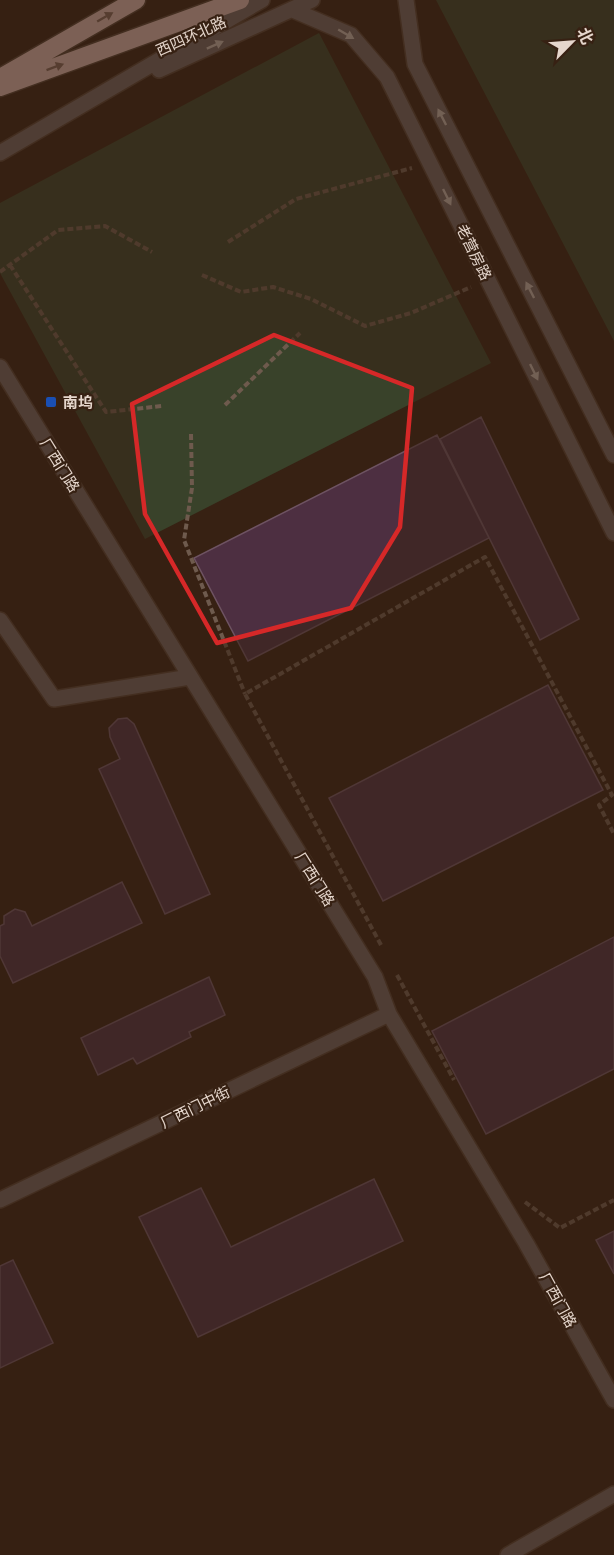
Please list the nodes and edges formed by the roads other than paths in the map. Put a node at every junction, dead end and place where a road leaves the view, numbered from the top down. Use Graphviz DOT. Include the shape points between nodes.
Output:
graph roads {
  1 [pos="136,0"];
  2 [pos="240,0"];
  3 [pos="262,0"];
  4 [pos="312,0"];
  5 [pos="406,0"];
  6 [pos="293,10"];
  7 [pos="0,78"];
  8 [pos="0,87"];
  9 [pos="85,104"];
  10 [pos="0,153"];
  11 [pos="0,369"];
  12 [pos="614,455"];
  13 [pos="614,533"];
  14 [pos="0,620"];
  15 [pos="190,677"];
  16 [pos="389,1014"];
  17 [pos="0,1200"];
  18 [pos="614,1400"];
  19 [pos="614,1494"];
  20 [pos="508,1555"];
  7 -- 1 [label="highway, one-way"];
  8 -- 2 [label="highway, one-way"];
  3 -- 9 [label="street, 西四环北路"];
  4 -- 6 [label="street, 西四环北路"];
  12 -- 5 [label="street, one-way" via="415,64"];
  9 -- 6 [label="street, 西四环北路, one-way"];
  6 -- 13 [label="street, 老营房路, one-way" via="351,35 387,77"];
  9 -- 10 [label="street, 西四环北路"];
  11 -- 15 [label="street, 厂西门路"];
  14 -- 15 [label="street" via="54,699"];
  15 -- 16 [label="street, 厂西门路" via="375,977"];
  16 -- 17 [label="street, 厂西门中街"];
  16 -- 18 [label="street, 厂西门路"];
  19 -- 20 [label="street"];
}
